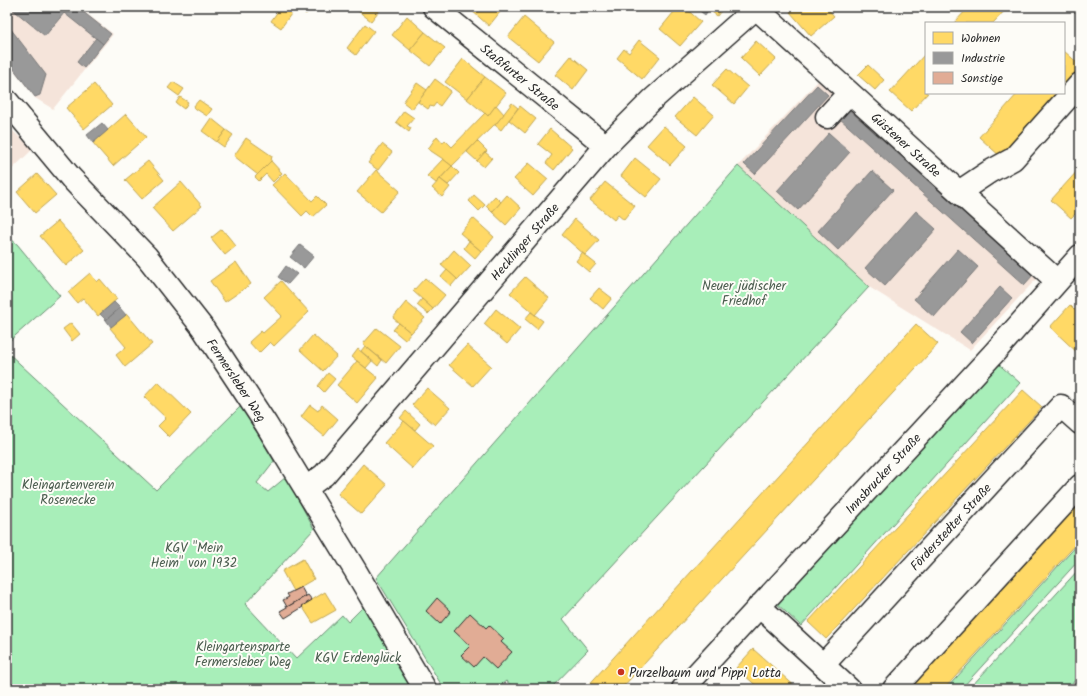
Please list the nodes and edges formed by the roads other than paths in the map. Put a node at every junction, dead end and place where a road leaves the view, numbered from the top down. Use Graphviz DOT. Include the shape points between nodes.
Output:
graph roads {
  1 [pos="434,7"];
  2 [pos="756,8"];
  3 [pos="1080,84"];
  4 [pos="849,93"];
  5 [pos="7,101"];
  6 [pos="827,116"];
  7 [pos="606,146"];
  8 [pos="959,192"];
  9 [pos="1071,272"];
  10 [pos="1080,423"];
  11 [pos="1080,486"];
  12 [pos="306,488"];
  13 [pos="758,606"];
  14 [pos="823,665"];
  15 [pos="425,689"];
  16 [pos="683,689"];
  17 [pos="849,689"];
  18 [pos="894,689"];
  1 -- 7 [label="street, Staßfurter Straße"];
  2 -- 4 [label="street, Güstener Straße"];
  2 -- 7 [label="street, Hecklinger Straße" via="652,100"];
  3 -- 8 [label="street" via="1013,159"];
  4 -- 6 [label="street"];
  4 -- 8 [label="street, Güstener Straße"];
  5 -- 12 [label="street, Fermersleber Weg" via="71,178 147,257 188,309 240,383"];
  7 -- 12 [label="street, Hecklinger Straße" via="324,475"];
  8 -- 9 [label="street, Güstener Straße"];
  9 -- 13 [label="street, Innsbrucker Straße"];
  10 -- 14 [label="street, Förderstedter Straße" via="1062,406"];
  11 -- 18 [label="street"];
  12 -- 15 [label="street, Fermersleber Weg"];
  13 -- 14 [label="street"];
  13 -- 16 [label="street, Innsbrucker Straße"];
  14 -- 17 [label="street"];
}
